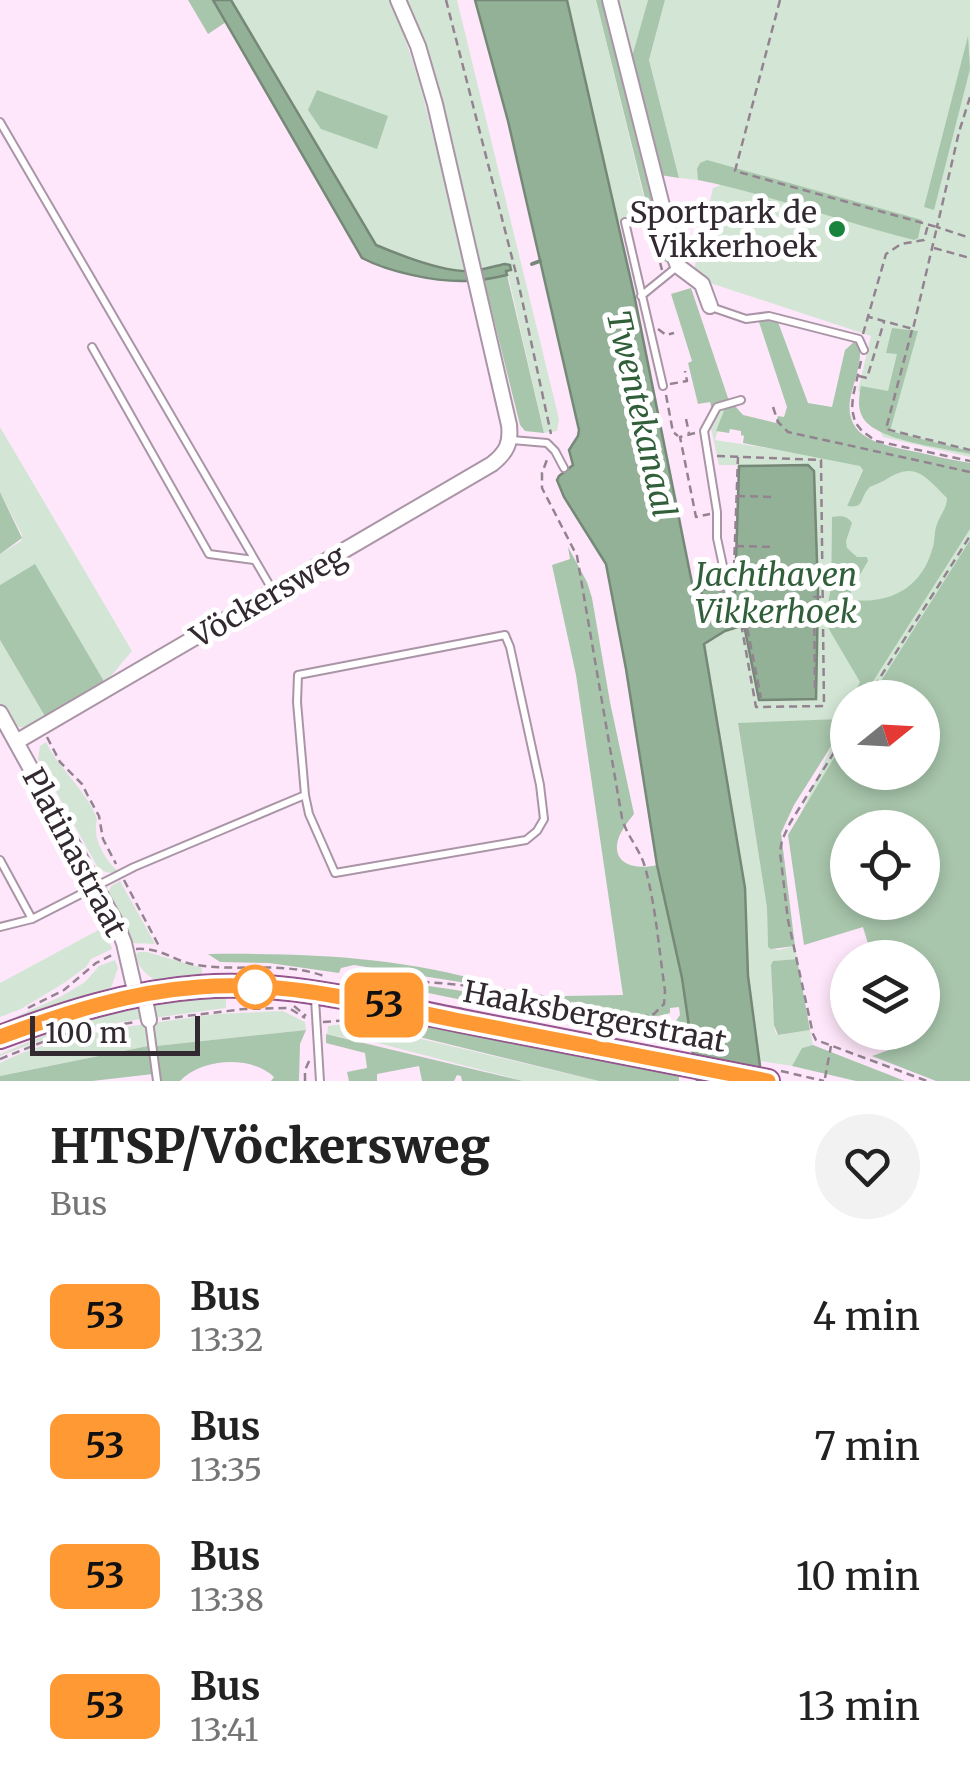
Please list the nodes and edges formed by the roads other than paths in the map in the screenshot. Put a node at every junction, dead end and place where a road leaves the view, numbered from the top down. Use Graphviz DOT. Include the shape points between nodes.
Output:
graph roads {
  1 [pos="398,0"];
  2 [pos="610,0"];
  3 [pos="0,122"];
  4 [pos="626,222"];
  5 [pos="678,266"];
  6 [pos="642,296"];
  7 [pos="710,306"];
  8 [pos="92,347"];
  9 [pos="864,350"];
  10 [pos="663,386"];
  11 [pos="741,400"];
  12 [pos="511,440"];
  13 [pos="564,468"];
  14 [pos="255,560"];
  15 [pos="722,566"];
  16 [pos="720,587"];
  17 [pos="274,592"];
  18 [pos="729,594"];
  19 [pos="0,713"];
  20 [pos="16,742"];
  21 [pos="305,794"];
  22 [pos="0,860"];
  23 [pos="96,887"];
  24 [pos="32,919"];
  25 [pos="0,928"];
  26 [pos="315,993"];
  27 [pos="140,994"];
  28 [pos="148,1020"];
  29 [pos="0,1037"];
  30 [pos="773,1076"];
  31 [pos="157,1081"];
  32 [pos="320,1081"];
  1 -- 12 [label="street" via="426,71"];
  2 -- 5 [label="street"];
  3 -- 14 [label="lane"];
  4 -- 6 [label="lane"];
  5 -- 6 [label="lane"];
  5 -- 7 [label="street" via="702,284"];
  6 -- 10 [label="lane"];
  7 -- 9 [label="lane" via="746,320 769,316 859,339"];
  8 -- 14 [label="lane" via="208,554"];
  11 -- 15 [label="lane" via="716,408 704,430"];
  12 -- 13 [label="lane" via="550,446"];
  12 -- 17 [label="street, Vöckersweg" via="492,464"];
  14 -- 17 [label="lane"];
  15 -- 16 [label="lane"];
  15 -- 18 [label="lane"];
  17 -- 20 [label="street, Vöckersweg"];
  19 -- 20 [label="street, Platinastraat"];
  20 -- 23 [label="street, Platinastraat"];
  21 -- 21 [label="lane" via="335,873 526,840 544,819 505,635 298,675"];
  21 -- 23 [label="lane"];
  22 -- 24 [label="lane"];
  23 -- 24 [label="lane"];
  23 -- 27 [label="street, Platinastraat"];
  24 -- 25 [label="lane"];
  26 -- 27 [label="main road, Haaksbergerstraat" via="216,986"];
  26 -- 30 [label="main road, Haaksbergerstraat"];
  26 -- 32 [label="lane" via="311,1020"];
  27 -- 28 [label="street, Platinastraat"];
  27 -- 29 [label="main road, Haaksbergerstraat"];
  28 -- 31 [label="lane"];
}
